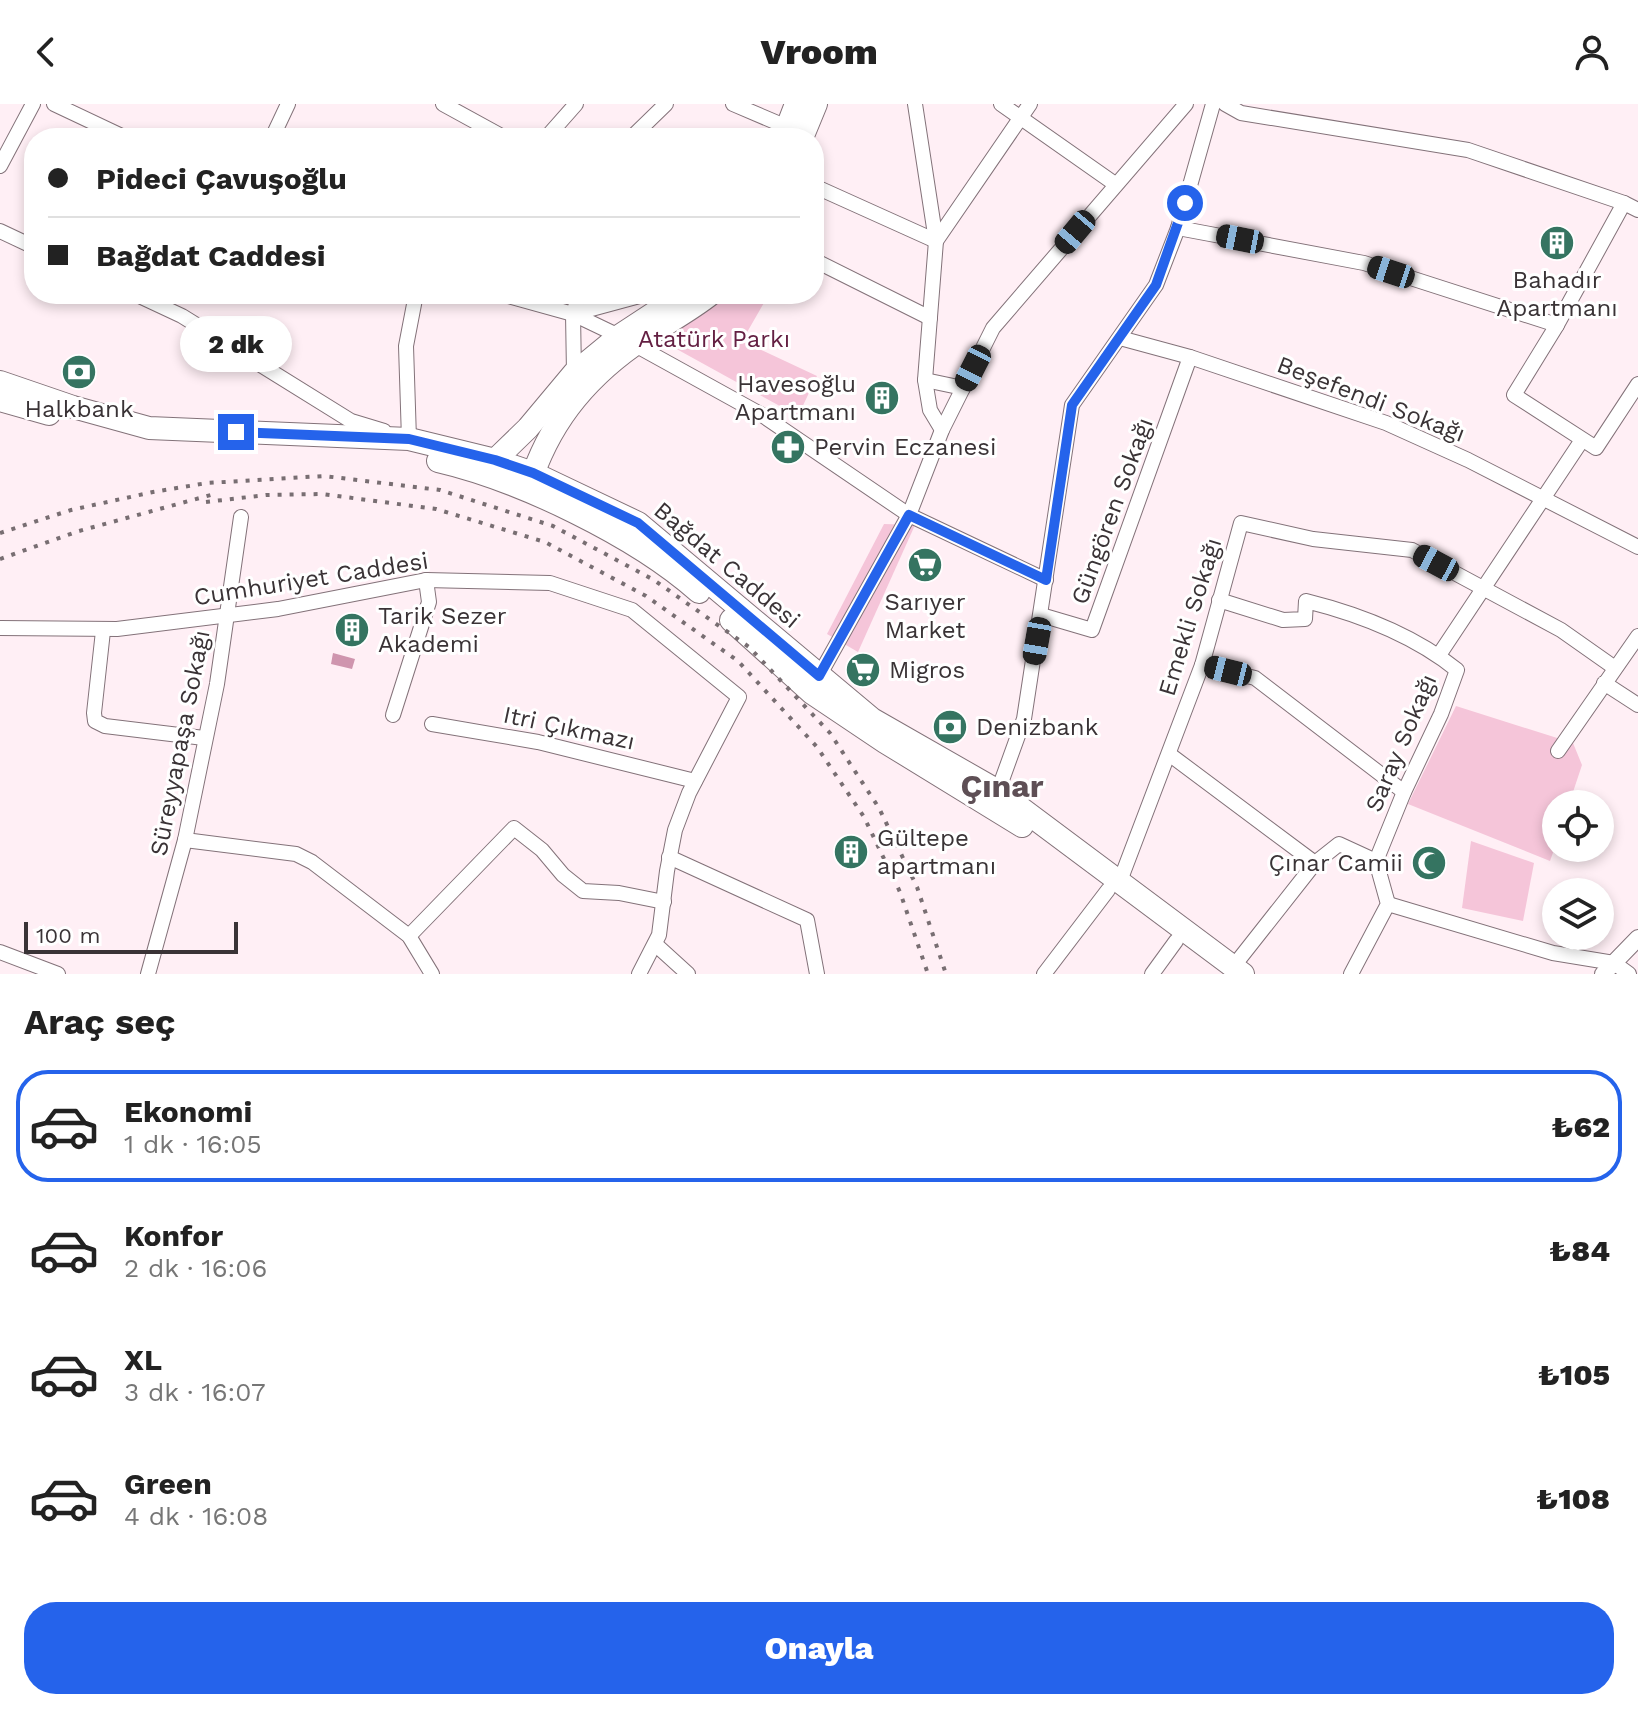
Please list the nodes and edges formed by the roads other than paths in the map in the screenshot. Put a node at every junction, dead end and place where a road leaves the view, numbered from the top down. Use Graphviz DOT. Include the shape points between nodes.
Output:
graph roads {
  1 [pos="33,104"];
  2 [pos="54,104"];
  3 [pos="288,104"];
  4 [pos="444,104"];
  5 [pos="576,104"];
  6 [pos="666,104"];
  7 [pos="733,104"];
  8 [pos="796,104"];
  9 [pos="816,104"];
  10 [pos="915,104"];
  11 [pos="1001,104"];
  12 [pos="1030,104"];
  13 [pos="1186,104"];
  14 [pos="1213,104"];
  15 [pos="1225,104"];
  16 [pos="1021,117"];
  17 [pos="105,128"];
  18 [pos="277,128"];
  19 [pos="479,128"];
  20 [pos="555,128"];
  21 [pos="641,128"];
  22 [pos="779,128"];
  23 [pos="792,128"];
  24 [pos="796,128"];
  25 [pos="0,166"];
  26 [pos="1115,184"];
  27 [pos="824,191"];
  28 [pos="1624,203"];
  29 [pos="1638,210"];
  30 [pos="1178,228"];
  31 [pos="0,231"];
  32 [pos="936,241"];
  33 [pos="24,242"];
  34 [pos="824,265"];
  35 [pos="156,304"];
  36 [pos="414,304"];
  37 [pos="537,304"];
  38 [pos="576,304"];
  39 [pos="610,304"];
  40 [pos="671,304"];
  41 [pos="693,304"];
  42 [pos="573,314"];
  43 [pos="930,318"];
  44 [pos="1557,325"];
  45 [pos="1120,338"];
  46 [pos="626,341"];
  47 [pos="1190,357"];
  48 [pos="574,373"];
  49 [pos="925,380"];
  50 [pos="0,382"];
  51 [pos="963,388"];
  52 [pos="1635,394"];
  53 [pos="0,400"];
  54 [pos="528,428"];
  55 [pos="942,430"];
  56 [pos="409,439"];
  57 [pos="1582,440"];
  58 [pos="495,460"];
  59 [pos="523,479"];
  60 [pos="1542,500"];
  61 [pos="909,515"];
  62 [pos="241,517"];
  63 [pos="1638,547"];
  64 [pos="426,580"];
  65 [pos="1046,580"];
  66 [pos="1483,588"];
  67 [pos="1219,600"];
  68 [pos="1041,615"];
  69 [pos="228,616"];
  70 [pos="0,628"];
  71 [pos="103,631"];
  72 [pos="1638,636"];
  73 [pos="1439,655"];
  74 [pos="1202,665"];
  75 [pos="1615,668"];
  76 [pos="819,676"];
  77 [pos="1604,683"];
  78 [pos="1638,705"];
  79 [pos="393,715"];
  80 [pos="432,724"];
  81 [pos="204,738"];
  82 [pos="1558,751"];
  83 [pos="1169,754"];
  84 [pos="695,781"];
  85 [pos="998,791"];
  86 [pos="1404,792"];
  87 [pos="185,840"];
  88 [pos="669,857"];
  89 [pos="1376,861"];
  90 [pos="1315,863"];
  91 [pos="1114,886"];
  92 [pos="664,902"];
  93 [pos="1388,904"];
  94 [pos="409,936"];
  95 [pos="1638,938"];
  96 [pos="1176,941"];
  97 [pos="655,944"];
  98 [pos="0,952"];
  99 [pos="1609,968"];
  100 [pos="1233,972"];
  101 [pos="58,974"];
  102 [pos="148,974"];
  103 [pos="432,974"];
  104 [pos="639,974"];
  105 [pos="688,974"];
  106 [pos="817,974"];
  107 [pos="1044,974"];
  108 [pos="1152,974"];
  109 [pos="1351,974"];
  110 [pos="1629,974"];
  1 -- 25 [label="street"];
  2 -- 17 [label="street"];
  3 -- 18 [label="street"];
  4 -- 19 [label="street"];
  5 -- 20 [label="street"];
  6 -- 21 [label="street"];
  7 -- 22 [label="street"];
  8 -- 23 [label="main road"];
  9 -- 24 [label="main road"];
  10 -- 32 [label="street"];
  11 -- 16 [label="street"];
  12 -- 16 [label="street"];
  13 -- 26 [label="street"];
  14 -- 30 [label="street"];
  15 -- 28 [label="street" via="1241,113 1468,150"];
  16 -- 26 [label="street"];
  16 -- 32 [label="street"];
  26 -- 51 [label="street" via="993,328"];
  27 -- 32 [label="street"];
  28 -- 29 [label="street"];
  28 -- 44 [label="street"];
  30 -- 44 [label="street" via="1364,263"];
  30 -- 45 [label="street" via="1156,285"];
  31 -- 33 [label="street"];
  32 -- 43 [label="street"];
  34 -- 43 [label="street"];
  35 -- 56 [label="street" via="351,421"];
  36 -- 56 [label="street" via="406,346"];
  37 -- 42 [label="street"];
  38 -- 42 [label="street"];
  39 -- 42 [label="street"];
  40 -- 46 [label="main road"];
  41 -- 46 [label="main road"];
  42 -- 46 [label="street"];
  42 -- 48 [label="street"];
  43 -- 49 [label="street"];
  44 -- 57 [label="street" via="1514,395"];
  45 -- 47 [label="street, Beşefendi Sokağı"];
  45 -- 65 [label="street" via="1072,405"];
  46 -- 48 [label="main road"];
  46 -- 59 [label="main road" via="562,413"];
  46 -- 61 [label="street" via="762,415"];
  47 -- 60 [label="street, Beşefendi Sokağı" via="1386,423"];
  47 -- 68 [label="street, Güngören Sokağı" via="1092,630"];
  48 -- 54 [label="main road"];
  49 -- 51 [label="street"];
  49 -- 55 [label="street" via="930,410"];
  50 -- 56 [label="main road, Bağdat Caddesi" via="149,428"];
  51 -- 55 [label="street"];
  52 -- 57 [label="street" via="1596,448"];
  53 -- 59 [label="main road, Bağdat Caddesi" via="138,440 401,453"];
  54 -- 58 [label="main road"];
  54 -- 59 [label="main road"];
  55 -- 61 [label="street"];
  56 -- 58 [label="main road, Bağdat Caddesi"];
  57 -- 60 [label="street, Saray Sokağı"];
  58 -- 59 [label="main road, Bağdat Caddesi"];
  59 -- 76 [label="main road, Bağdat Caddesi" via="638,523"];
  59 -- 91 [label="main road, Bağdat Caddesi" via="695,588 812,693"];
  60 -- 63 [label="street, Beşefendi Sokağı"];
  60 -- 66 [label="street, Saray Sokağı"];
  61 -- 65 [label="street"];
  61 -- 76 [label="street"];
  62 -- 69 [label="street, Süreyyapaşa Sokağı"];
  64 -- 69 [label="street, Cumhuriyet Caddesi"];
  64 -- 79 [label="street" via="429,602"];
  64 -- 84 [label="street, Cumhuriyet Caddesi" via="550,583 632,610 739,697"];
  65 -- 68 [label="street"];
  66 -- 67 [label="street, Emekli Sokağı" via="1412,550 1313,539 1241,523"];
  66 -- 73 [label="street, Saray Sokağı"];
  66 -- 75 [label="street, Emekli Sokağı" via="1561,630"];
  67 -- 73 [label="street" via="1283,620 1305,619 1306,601 1335,608"];
  67 -- 74 [label="street, Emekli Sokağı"];
  68 -- 85 [label="street" via="1024,719"];
  69 -- 71 [label="street, Cumhuriyet Caddesi"];
  69 -- 81 [label="street, Süreyyapaşa Sokağı"];
  70 -- 71 [label="street, Cumhuriyet Caddesi"];
  71 -- 81 [label="street" via="95,721"];
  72 -- 75 [label="street"];
  73 -- 86 [label="street, Saray Sokağı" via="1457,670"];
  74 -- 83 [label="street, Emekli Sokağı"];
  74 -- 86 [label="street" via="1255,678"];
  75 -- 77 [label="street"];
  76 -- 85 [label="main road, Bağdat Caddesi" via="872,719"];
  77 -- 78 [label="street"];
  77 -- 82 [label="street"];
  80 -- 84 [label="street, Itri Çıkmazı" via="538,742"];
  81 -- 87 [label="street, Süreyyapaşa Sokağı"];
  83 -- 90 [label="street"];
  83 -- 91 [label="street, Emekli Sokağı"];
  84 -- 88 [label="street"];
  85 -- 91 [label="main road, Bağdat Caddesi"];
  86 -- 89 [label="street, Saray Sokağı"];
  87 -- 94 [label="street" via="296,854"];
  87 -- 102 [label="street, Süreyyapaşa Sokağı"];
  88 -- 92 [label="street"];
  88 -- 106 [label="street" via="807,920"];
  89 -- 90 [label="street" via="1339,844"];
  89 -- 93 [label="street"];
  90 -- 100 [label="street"];
  91 -- 96 [label="main road, Bağdat Caddesi"];
  91 -- 100 [label="main road, Bağdat Caddesi"];
  91 -- 107 [label="street, Emekli Sokağı"];
  92 -- 94 [label="street" via="583,891 514,828"];
  92 -- 97 [label="street"];
  93 -- 99 [label="street"];
  93 -- 109 [label="street"];
  94 -- 103 [label="street"];
  95 -- 99 [label="street"];
  96 -- 100 [label="main road, Bağdat Caddesi"];
  96 -- 108 [label="street"];
  97 -- 104 [label="street"];
  97 -- 105 [label="street"];
  98 -- 101 [label="street"];
  99 -- 110 [label="street"];
}
